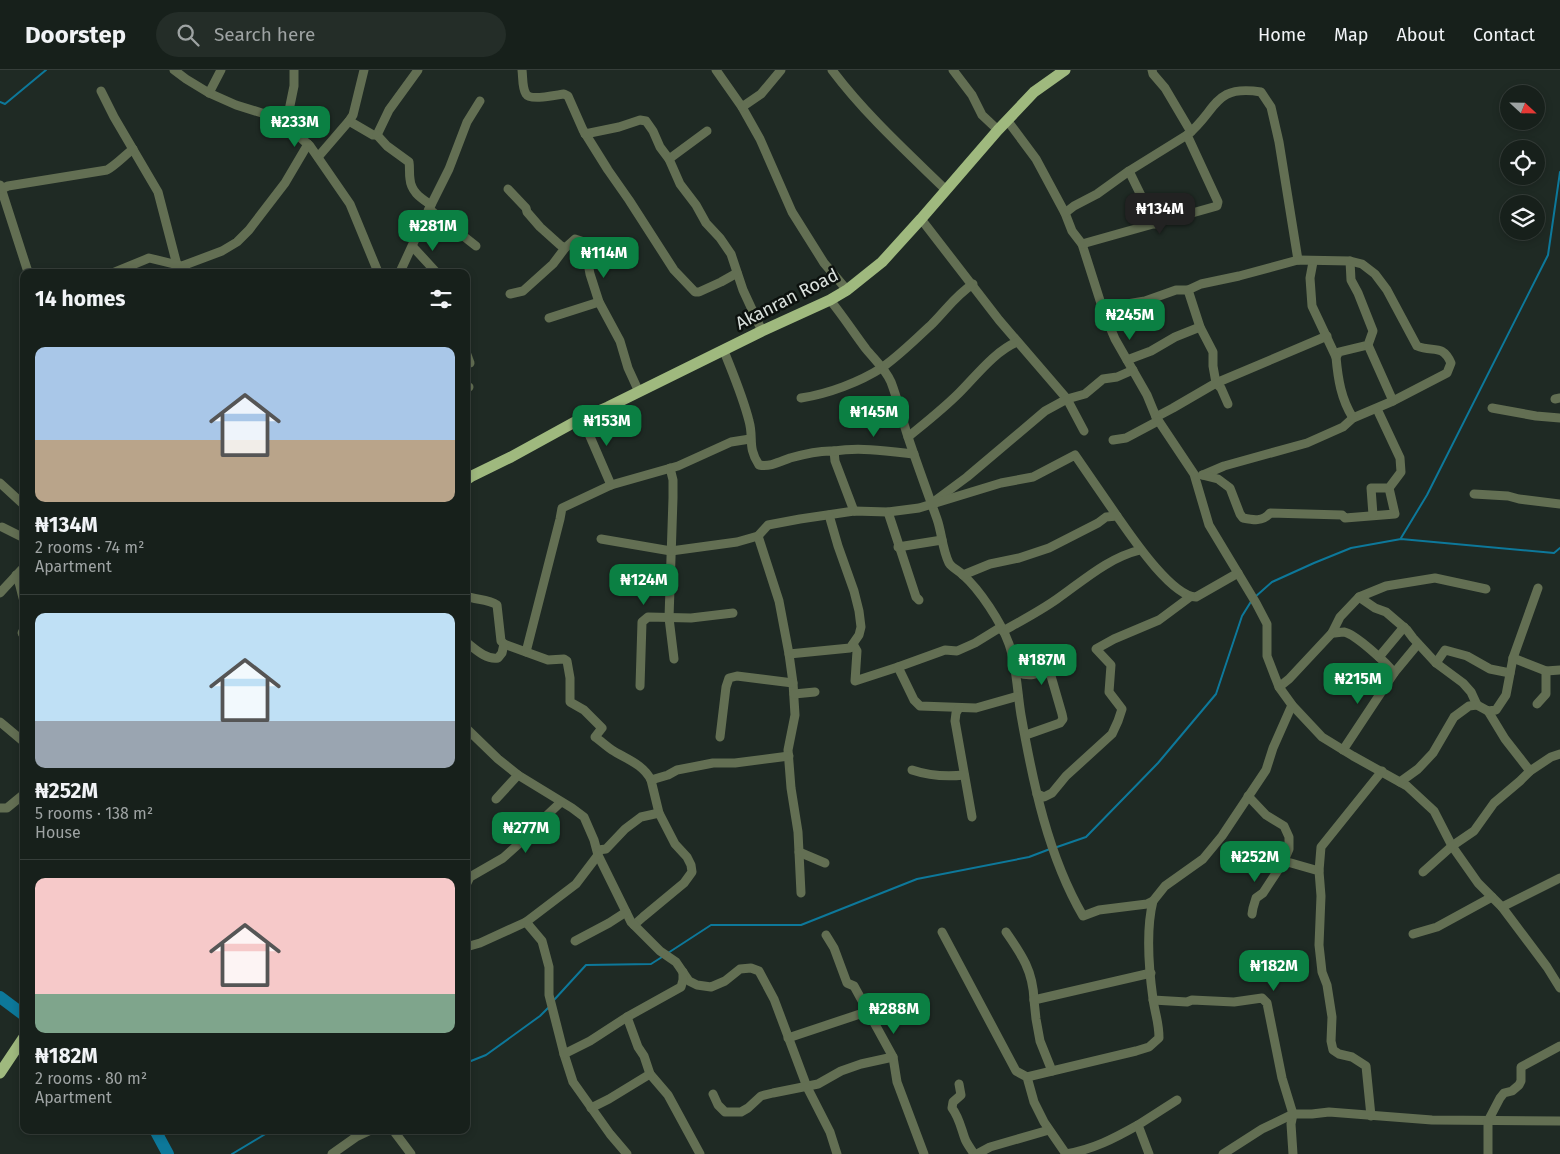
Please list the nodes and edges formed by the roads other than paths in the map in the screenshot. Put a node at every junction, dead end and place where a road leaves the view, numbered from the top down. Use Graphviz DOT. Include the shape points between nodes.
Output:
graph roads {
  1 [pos="174,70"];
  2 [pos="220,70"];
  3 [pos="294,70"];
  4 [pos="364,70"];
  5 [pos="418,70"];
  6 [pos="522,70"];
  7 [pos="716,70"];
  8 [pos="781,70"];
  9 [pos="832,70"];
  10 [pos="953,70"];
  11 [pos="1065,70"];
  12 [pos="1152,70"];
  13 [pos="101,91"];
  14 [pos="209,93"];
  15 [pos="480,101"];
  16 [pos="742,107"];
  17 [pos="1007,120"];
  18 [pos="349,121"];
  19 [pos="286,125"];
  20 [pos="998,130"];
  21 [pos="707,131"];
  22 [pos="1189,133"];
  23 [pos="585,134"];
  24 [pos="378,135"];
  25 [pos="308,144"];
  26 [pos="133,149"];
  27 [pos="318,157"];
  28 [pos="669,159"];
  29 [pos="1129,171"];
  30 [pos="1,187"];
  31 [pos="508,189"];
  32 [pos="946,190"];
  33 [pos="430,206"];
  34 [pos="1065,213"];
  35 [pos="921,219"];
  36 [pos="1155,224"];
  37 [pos="1082,244"];
  38 [pos="476,246"];
  39 [pos="413,247"];
  40 [pos="565,248"];
  41 [pos="1298,260"];
  42 [pos="1350,261"];
  43 [pos="1313,262"];
  44 [pos="177,265"];
  45 [pos="27,269"];
  46 [pos="123,269"];
  47 [pos="377,269"];
  48 [pos="402,269"];
  49 [pos="433,269"];
  50 [pos="738,273"];
  51 [pos="973,284"];
  52 [pos="847,290"];
  53 [pos="1188,290"];
  54 [pos="510,294"];
  55 [pos="830,300"];
  56 [pos="599,302"];
  57 [pos="1104,313"];
  58 [pos="549,318"];
  59 [pos="1200,327"];
  60 [pos="762,331"];
  61 [pos="1326,336"];
  62 [pos="1018,342"];
  63 [pos="1368,345"];
  64 [pos="724,351"];
  65 [pos="1336,358"];
  66 [pos="1128,360"];
  67 [pos="882,368"];
  68 [pos="1133,370"];
  69 [pos="1216,383"];
  70 [pos="639,392"];
  71 [pos="801,398"];
  72 [pos="1066,399"];
  73 [pos="1393,401"];
  74 [pos="1228,404"];
  75 [pos="1492,408"];
  76 [pos="1377,409"];
  77 [pos="582,418"];
  78 [pos="1353,418"];
  79 [pos="1560,418"];
  80 [pos="1157,419"];
  81 [pos="1084,431"];
  82 [pos="908,437"];
  83 [pos="750,439"];
  84 [pos="1113,440"];
  85 [pos="834,451"];
  86 [pos="914,454"];
  87 [pos="670,468"];
  88 [pos="1199,476"];
  89 [pos="470,477"];
  90 [pos="0,484"];
  91 [pos="611,485"];
  92 [pos="1389,488"];
  93 [pos="1474,494"];
  94 [pos="20,502"];
  95 [pos="931,504"];
  96 [pos="1560,504"];
  97 [pos="854,511"];
  98 [pos="888,512"];
  99 [pos="829,515"];
  100 [pos="1374,515"];
  101 [pos="1117,516"];
  102 [pos="2,527"];
  103 [pos="20,536"];
  104 [pos="758,536"];
  105 [pos="601,539"];
  106 [pos="942,540"];
  107 [pos="898,547"];
  108 [pos="1140,550"];
  109 [pos="671,551"];
  110 [pos="20,571"];
  111 [pos="1238,573"];
  112 [pos="16,575"];
  113 [pos="963,575"];
  114 [pos="20,581"];
  115 [pos="1538,588"];
  116 [pos="1486,589"];
  117 [pos="0,593"];
  118 [pos="1190,597"];
  119 [pos="1359,597"];
  120 [pos="470,598"];
  121 [pos="919,600"];
  122 [pos="733,613"];
  123 [pos="669,618"];
  124 [pos="1404,628"];
  125 [pos="1002,629"];
  126 [pos="1332,633"];
  127 [pos="504,644"];
  128 [pos="853,644"];
  129 [pos="1418,644"];
  130 [pos="470,645"];
  131 [pos="526,652"];
  132 [pos="789,654"];
  133 [pos="1379,657"];
  134 [pos="1513,658"];
  135 [pos="674,659"];
  136 [pos="1436,663"];
  137 [pos="898,667"];
  138 [pos="1560,670"];
  139 [pos="1546,671"];
  140 [pos="1016,672"];
  141 [pos="1394,673"];
  142 [pos="1510,673"];
  143 [pos="793,684"];
  144 [pos="640,686"];
  145 [pos="1279,687"];
  146 [pos="814,692"];
  147 [pos="794,694"];
  148 [pos="1018,696"];
  149 [pos="1537,704"];
  150 [pos="1292,705"];
  151 [pos="1477,705"];
  152 [pos="959,708"];
  153 [pos="1488,711"];
  154 [pos="1,724"];
  155 [pos="470,732"];
  156 [pos="1026,735"];
  157 [pos="720,737"];
  158 [pos="20,739"];
  159 [pos="1343,750"];
  160 [pos="1560,754"];
  161 [pos="789,756"];
  162 [pos="912,770"];
  163 [pos="1382,771"];
  164 [pos="1530,771"];
  165 [pos="518,775"];
  166 [pos="964,775"];
  167 [pos="651,780"];
  168 [pos="1400,782"];
  169 [pos="1037,794"];
  170 [pos="1248,796"];
  171 [pos="20,797"];
  172 [pos="496,799"];
  173 [pos="561,802"];
  174 [pos="0,808"];
  175 [pos="659,813"];
  176 [pos="972,817"];
  177 [pos="1452,846"];
  178 [pos="598,852"];
  179 [pos="799,852"];
  180 [pos="1284,861"];
  181 [pos="825,863"];
  182 [pos="1319,871"];
  183 [pos="1423,872"];
  184 [pos="470,877"];
  185 [pos="1560,878"];
  186 [pos="801,893"];
  187 [pos="1492,897"];
  188 [pos="1150,905"];
  189 [pos="1502,907"];
  190 [pos="626,912"];
  191 [pos="1252,914"];
  192 [pos="526,922"];
  193 [pos="634,925"];
  194 [pos="942,932"];
  195 [pos="1006,932"];
  196 [pos="1413,934"];
  197 [pos="826,935"];
  198 [pos="575,941"];
  199 [pos="470,946"];
  200 [pos="683,972"];
  201 [pos="1151,973"];
  202 [pos="1560,988"];
  203 [pos="1034,1000"];
  204 [pos="1153,1000"];
  205 [pos="869,1011"];
  206 [pos="627,1016"];
  207 [pos="788,1038"];
  208 [pos="20,1043"];
  209 [pos="1560,1046"];
  210 [pos="564,1054"];
  211 [pos="893,1057"];
  212 [pos="1052,1072"];
  213 [pos="0,1073"];
  214 [pos="650,1074"];
  215 [pos="1027,1078"];
  216 [pos="960,1084"];
  217 [pos="807,1087"];
  218 [pos="712,1094"];
  219 [pos="1177,1100"];
  220 [pos="591,1108"];
  221 [pos="1293,1114"];
  222 [pos="1370,1116"];
  223 [pos="1488,1121"];
  224 [pos="1560,1121"];
  225 [pos="1138,1125"];
  226 [pos="1049,1130"];
  227 [pos="362,1134"];
  228 [pos="396,1134"];
  229 [pos="332,1154"];
  230 [pos="411,1154"];
  231 [pos="627,1154"];
  232 [pos="700,1154"];
  233 [pos="837,1154"];
  234 [pos="924,1154"];
  235 [pos="975,1154"];
  236 [pos="1066,1154"];
  237 [pos="1149,1154"];
  238 [pos="1224,1154"];
  239 [pos="1293,1154"];
  240 [pos="1488,1154"];
  1 -- 14 [label="street"];
  2 -- 14 [label="street"];
  3 -- 19 [label="street"];
  4 -- 18 [label="street"];
  5 -- 24 [label="street" via="389,110"];
  6 -- 23 [label="street" via="525,91 532,98 568,96"];
  7 -- 16 [label="street"];
  8 -- 16 [label="street" via="761,94"];
  9 -- 32 [label="street" via="858,101"];
  10 -- 20 [label="street" via="982,115"];
  11 -- 17 [label="main road, Akanran Road" via="1034,92"];
  12 -- 22 [label="street"];
  13 -- 26 [label="street"];
  14 -- 19 [label="street"];
  15 -- 33 [label="street" via="467,122"];
  16 -- 52 [label="street" via="792,212 824,263"];
  17 -- 20 [label="main road, Akanran Road"];
  17 -- 34 [label="street" via="1036,159"];
  18 -- 24 [label="street"];
  18 -- 27 [label="street"];
  19 -- 25 [label="street"];
  20 -- 32 [label="main road, Akanran Road"];
  21 -- 28 [label="street"];
  22 -- 29 [label="street"];
  22 -- 36 [label="street" via="1217,206"];
  22 -- 41 [label="street" via="1221,97 1247,90 1261,92 1271,107 1279,142"];
  23 -- 28 [label="street" via="646,121"];
  23 -- 50 [label="street" via="674,270 695,292"];
  24 -- 33 [label="street" via="409,162 412,188"];
  25 -- 27 [label="street"];
  25 -- 44 [label="street" via="285,183 237,242 207,258"];
  26 -- 30 [label="street" via="107,170"];
  26 -- 44 [label="street" via="158,192"];
  27 -- 47 [label="street" via="350,204"];
  28 -- 50 [label="street" via="680,184 731,254"];
  29 -- 34 [label="street"];
  29 -- 36 [label="street"];
  30 -- 45 [label="street"];
  31 -- 40 [label="street" via="540,227"];
  32 -- 35 [label="main road, Akanran Road"];
  33 -- 38 [label="street"];
  33 -- 39 [label="street"];
  34 -- 37 [label="street" via="1072,231"];
  35 -- 51 [label="street"];
  35 -- 52 [label="main road, Akanran Road" via="882,262"];
  36 -- 37 [label="street"];
  37 -- 57 [label="street"];
  39 -- 48 [label="street"];
  39 -- 49 [label="street"];
  40 -- 54 [label="street" via="524,291"];
  40 -- 56 [label="street" via="574,239 584,242"];
  41 -- 43 [label="street"];
  41 -- 53 [label="street"];
  42 -- 43 [label="street"];
  42 -- 63 [label="street" via="1351,280 1373,331"];
  42 -- 73 [label="street" via="1362,264 1375,274 1417,346 1440,349 1448,355 1451,363 1446,373"];
  43 -- 61 [label="street" via="1310,278 1312,306"];
  44 -- 46 [label="street" via="149,258"];
  50 -- 60 [label="street"];
  51 -- 62 [label="street"];
  51 -- 67 [label="street"];
  52 -- 55 [label="main road, Akanran Road"];
  53 -- 57 [label="street" via="1176,290 1121,305"];
  53 -- 59 [label="street"];
  55 -- 60 [label="main road, Akanran Road"];
  55 -- 67 [label="street"];
  56 -- 58 [label="street"];
  56 -- 70 [label="street" via="620,341"];
  57 -- 66 [label="street"];
  59 -- 66 [label="street"];
  59 -- 69 [label="street" via="1213,352"];
  60 -- 64 [label="main road, Akanran Road"];
  61 -- 65 [label="street"];
  61 -- 69 [label="street"];
  62 -- 72 [label="street"];
  62 -- 82 [label="street" via="998,354 952,400"];
  63 -- 65 [label="street" via="1340,352"];
  63 -- 73 [label="street"];
  64 -- 70 [label="main road, Akanran Road"];
  64 -- 83 [label="street" via="750,423"];
  65 -- 78 [label="street" via="1339,384"];
  66 -- 68 [label="street"];
  67 -- 71 [label="street" via="829,392"];
  67 -- 82 [label="street" via="891,381"];
  68 -- 72 [label="street" via="1103,379 1085,394"];
  68 -- 80 [label="street"];
  69 -- 74 [label="street"];
  69 -- 80 [label="street"];
  70 -- 77 [label="main road, Akanran Road"];
  72 -- 81 [label="street"];
  72 -- 95 [label="street" via="1040,415"];
  73 -- 76 [label="street"];
  75 -- 79 [label="street"];
  76 -- 78 [label="street"];
  76 -- 92 [label="street" via="1400,458 1401,472"];
  77 -- 89 [label="main road, Akanran Road"];
  77 -- 91 [label="street"];
  78 -- 88 [label="street" via="1343,427 1307,443"];
  80 -- 84 [label="street" via="1126,438"];
  80 -- 88 [label="street" via="1194,474"];
  82 -- 86 [label="street"];
  83 -- 85 [label="street" via="753,456 759,465"];
  83 -- 87 [label="street" via="731,442"];
  85 -- 86 [label="street"];
  85 -- 97 [label="street"];
  86 -- 95 [label="street"];
  87 -- 91 [label="street"];
  87 -- 109 [label="street" via="673,487"];
  88 -- 100 [label="street" via="1218,479 1230,488 1243,518 1257,520 1270,513 1342,515 1345,518"];
  88 -- 111 [label="street" via="1209,525"];
  90 -- 94 [label="street"];
  91 -- 131 [label="street" via="562,508"];
  92 -- 100 [label="street" via="1371,488"];
  92 -- 100 [label="street" via="1395,514"];
  93 -- 96 [label="street"];
  95 -- 98 [label="street"];
  95 -- 101 [label="street" via="1033,477 1075,455"];
  95 -- 106 [label="street"];
  97 -- 98 [label="street"];
  97 -- 99 [label="street"];
  98 -- 107 [label="street"];
  99 -- 104 [label="street" via="768,526"];
  99 -- 128 [label="street" via="854,590 861,626"];
  101 -- 108 [label="street"];
  101 -- 113 [label="street" via="1106,516 1049,548"];
  102 -- 103 [label="street"];
  104 -- 109 [label="street"];
  104 -- 132 [label="street" via="779,601"];
  105 -- 109 [label="street"];
  106 -- 107 [label="street"];
  106 -- 113 [label="street" via="950,565"];
  107 -- 121 [label="street"];
  108 -- 118 [label="street" via="1173,585"];
  108 -- 125 [label="street" via="1127,553 1094,571 1056,600"];
  109 -- 123 [label="street"];
  110 -- 112 [label="street"];
  111 -- 118 [label="street" via="1196,597"];
  111 -- 145 [label="street" via="1267,624 1266,656"];
  112 -- 114 [label="street"];
  112 -- 117 [label="street"];
  113 -- 125 [label="street" via="986,602"];
  115 -- 134 [label="street"];
  116 -- 119 [label="street" via="1434,578 1386,586"];
  118 -- 169 [label="street" via="1159,620 1096,649 1111,665 1109,692 1122,709 1118,721 1112,734 1052,793"];
  119 -- 124 [label="street" via="1386,612"];
  119 -- 126 [label="street" via="1340,617"];
  120 -- 127 [label="street" via="497,605"];
  122 -- 123 [label="street"];
  123 -- 135 [label="street"];
  123 -- 144 [label="street" via="648,617 642,622"];
  124 -- 129 [label="street"];
  124 -- 133 [label="street"];
  125 -- 137 [label="street" via="957,651 945,650"];
  125 -- 140 [label="street"];
  126 -- 133 [label="street" via="1345,632"];
  126 -- 145 [label="street"];
  127 -- 130 [label="street" via="502,653 494,659"];
  127 -- 131 [label="street"];
  128 -- 132 [label="street" via="850,648"];
  128 -- 137 [label="street" via="857,651 855,680"];
  129 -- 136 [label="street"];
  129 -- 141 [label="street"];
  131 -- 167 [label="street" via="548,660 567,661 570,702 584,710 602,728 595,737 640,766"];
  132 -- 143 [label="street"];
  133 -- 141 [label="street"];
  134 -- 139 [label="street"];
  134 -- 142 [label="street"];
  136 -- 142 [label="street" via="1445,650"];
  136 -- 151 [label="street" via="1471,692"];
  137 -- 152 [label="street" via="920,706"];
  138 -- 139 [label="street"];
  139 -- 149 [label="street" via="1546,694"];
  140 -- 148 [label="street"];
  140 -- 156 [label="street" via="1033,675 1046,670 1051,676 1063,719"];
  141 -- 159 [label="street"];
  142 -- 153 [label="street" via="1506,695 1496,710"];
  143 -- 147 [label="street"];
  143 -- 157 [label="street" via="737,676 729,678"];
  145 -- 150 [label="street"];
  146 -- 147 [label="street"];
  147 -- 161 [label="street" via="795,716"];
  148 -- 152 [label="street" via="976,708"];
  148 -- 156 [label="street"];
  150 -- 159 [label="street" via="1322,737"];
  150 -- 170 [label="street" via="1266,770"];
  151 -- 153 [label="street"];
  151 -- 168 [label="street" via="1469,706 1454,717 1433,753"];
  152 -- 166 [label="street" via="955,721"];
  153 -- 164 [label="street"];
  154 -- 158 [label="street"];
  155 -- 165 [label="street"];
  156 -- 169 [label="street"];
  159 -- 163 [label="street"];
  160 -- 164 [label="street"];
  161 -- 167 [label="street" via="713,763 677,770"];
  161 -- 179 [label="street"];
  162 -- 166 [label="street" via="944,777"];
  163 -- 168 [label="street"];
  163 -- 182 [label="street" via="1321,848"];
  164 -- 177 [label="street" via="1494,802 1474,832"];
  165 -- 172 [label="street"];
  165 -- 173 [label="street"];
  166 -- 176 [label="street"];
  167 -- 175 [label="street"];
  168 -- 177 [label="street" via="1434,811"];
  169 -- 188 [label="street" via="1059,868 1083,916 1099,910"];
  170 -- 180 [label="street" via="1266,815 1284,826 1289,837"];
  170 -- 188 [label="street" via="1203,859 1164,886"];
  171 -- 174 [label="street" via="7,808"];
  173 -- 178 [label="street" via="584,817"];
  173 -- 184 [label="street" via="503,858"];
  175 -- 178 [label="street" via="640,817"];
  175 -- 193 [label="street" via="675,844 687,857 692,872 684,883"];
  177 -- 183 [label="street"];
  177 -- 187 [label="street"];
  178 -- 190 [label="street"];
  178 -- 192 [label="street" via="576,884"];
  179 -- 181 [label="street"];
  179 -- 186 [label="street"];
  180 -- 182 [label="street"];
  180 -- 191 [label="street" via="1256,898"];
  182 -- 222 [label="street" via="1319,945 1332,1017 1331,1041 1333,1050 1366,1066"];
  185 -- 189 [label="street"];
  187 -- 189 [label="street"];
  187 -- 196 [label="street" via="1437,927"];
  188 -- 201 [label="street"];
  189 -- 202 [label="street"];
  190 -- 193 [label="street"];
  190 -- 198 [label="street"];
  192 -- 199 [label="street"];
  192 -- 210 [label="street" via="542,941 549,967 549,995"];
  193 -- 200 [label="street"];
  194 -- 215 [label="street" via="1016,1071"];
  195 -- 203 [label="street" via="1030,971"];
  197 -- 205 [label="street" via="848,983 854,986"];
  200 -- 206 [label="street" via="681,987"];
  200 -- 207 [label="street" via="689,981 711,987 740,969 759,971 774,999"];
  201 -- 203 [label="street"];
  201 -- 204 [label="street"];
  203 -- 212 [label="street" via="1040,1041"];
  204 -- 212 [label="street" via="1159,1024 1158,1038 1149,1047"];
  204 -- 221 [label="street" via="1265,1000"];
  205 -- 207 [label="street"];
  205 -- 211 [label="street"];
  206 -- 210 [label="street"];
  206 -- 214 [label="street"];
  207 -- 217 [label="street"];
  208 -- 213 [label="main road"];
  209 -- 223 [label="street" via="1521,1067 1519,1085 1504,1093"];
  210 -- 220 [label="street" via="573,1082"];
  211 -- 217 [label="street" via="861,1064"];
  211 -- 234 [label="street" via="897,1082"];
  212 -- 215 [label="street"];
  214 -- 220 [label="street"];
  214 -- 232 [label="street" via="668,1095"];
  215 -- 226 [label="street" via="1034,1102"];
  216 -- 235 [label="street" via="961,1094 952,1108 965,1141"];
  217 -- 218 [label="street" via="762,1096 741,1112 725,1112"];
  217 -- 233 [label="street" via="830,1132"];
  219 -- 225 [label="street"];
  220 -- 231 [label="street"];
  221 -- 222 [label="street" via="1329,1112"];
  221 -- 238 [label="street" via="1262,1129"];
  221 -- 239 [label="street"];
  222 -- 223 [label="street"];
  223 -- 224 [label="street"];
  223 -- 240 [label="street"];
  225 -- 236 [label="street" via="1097,1146"];
  225 -- 237 [label="street"];
  226 -- 235 [label="street"];
  226 -- 236 [label="street"];
  227 -- 229 [label="street"];
  228 -- 230 [label="street"];
}
